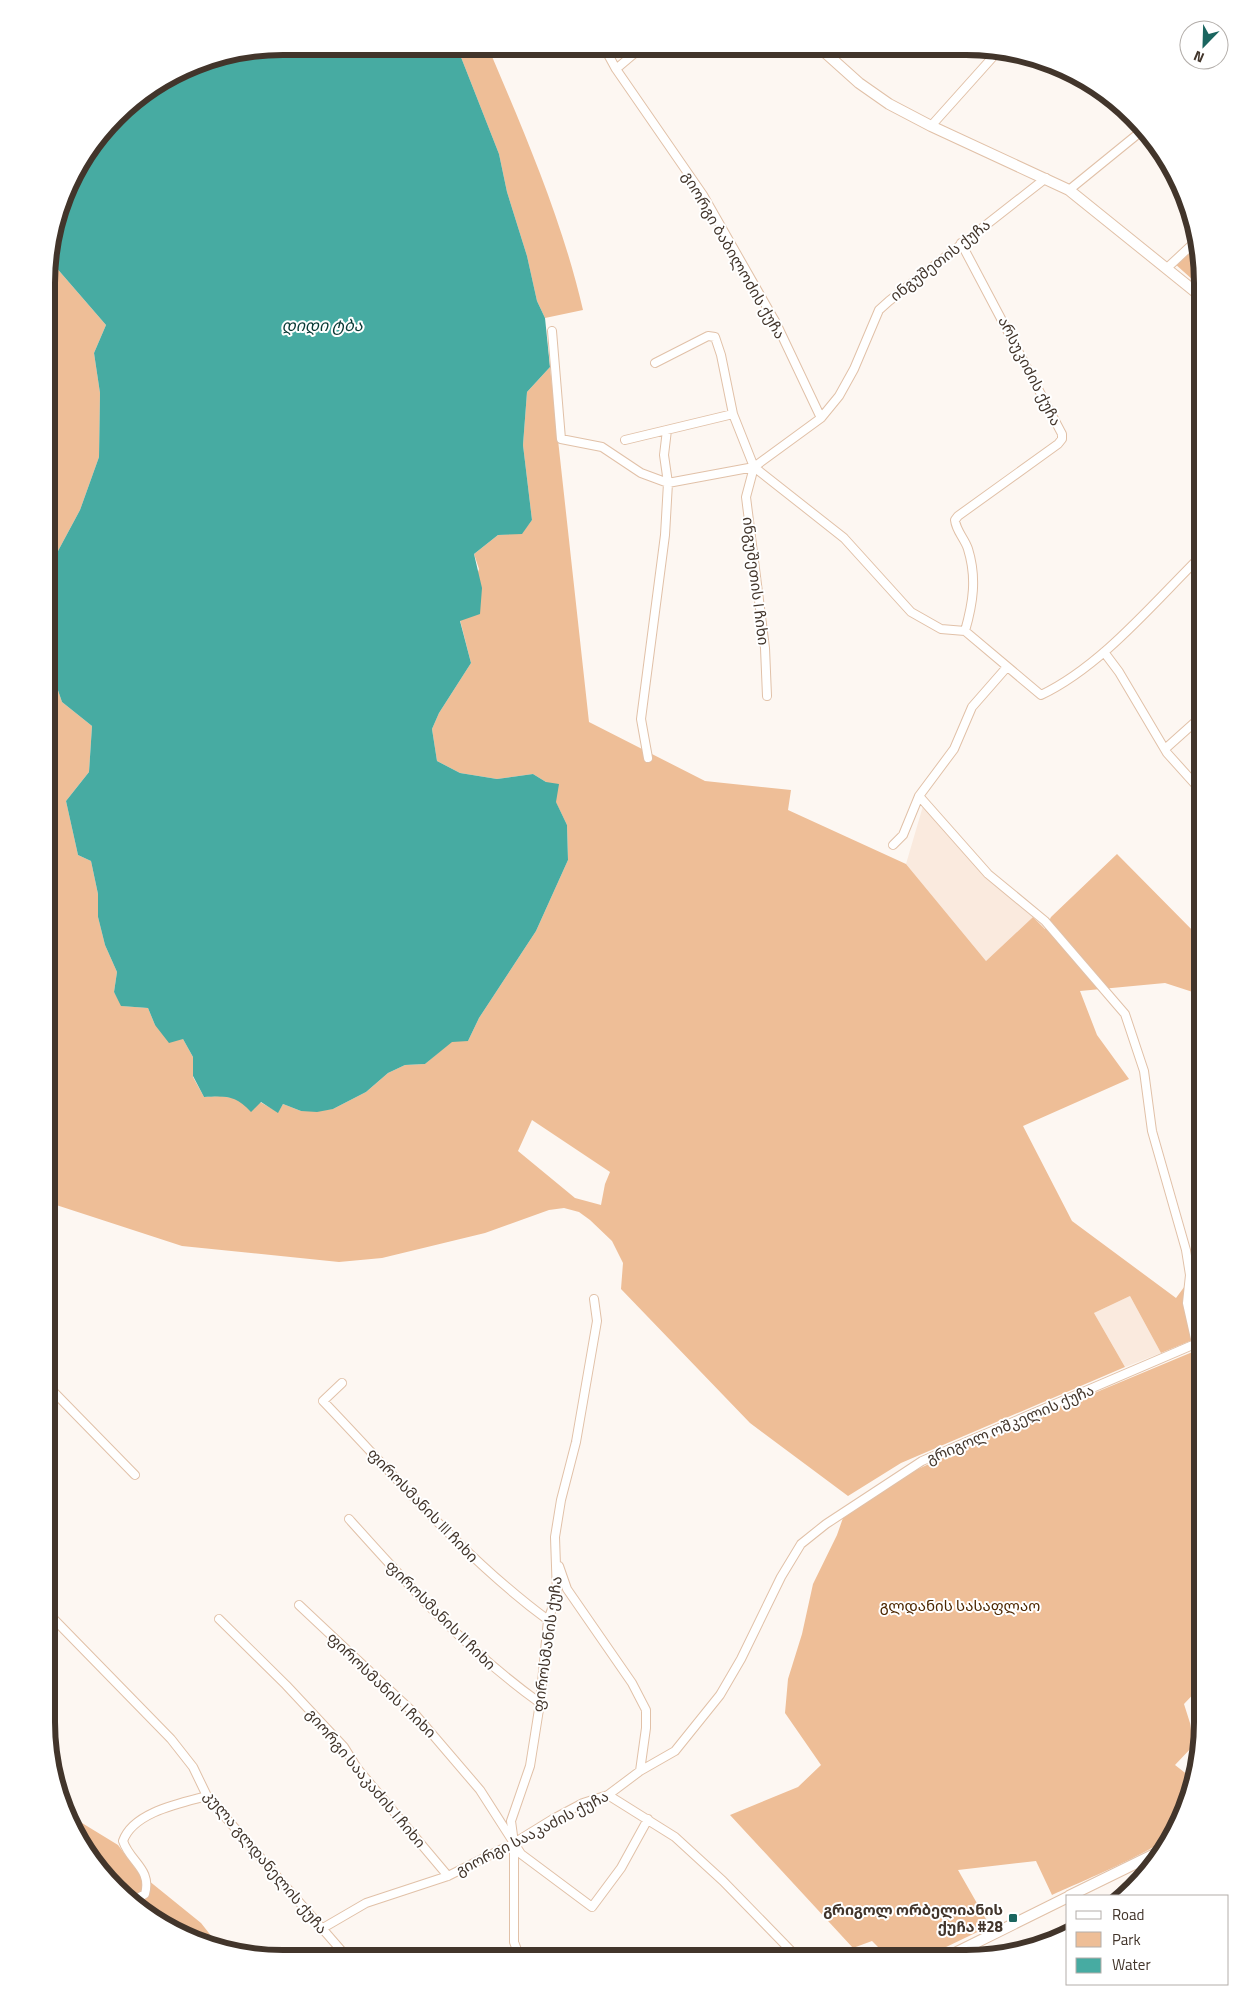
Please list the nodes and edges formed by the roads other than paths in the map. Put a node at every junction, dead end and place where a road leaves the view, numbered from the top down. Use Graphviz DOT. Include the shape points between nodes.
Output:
graph roads {
  1 [pos="608,55"];
  2 [pos="633,55"];
  3 [pos="828,55"];
  4 [pos="993,57"];
  5 [pos="616,69"];
  6 [pos="931,126"];
  7 [pos="1137,133"];
  8 [pos="1046,178"];
  9 [pos="1069,190"];
  10 [pos="961,243"];
  11 [pos="1191,246"];
  12 [pos="1167,268"];
  13 [pos="1194,290"];
  14 [pos="552,331"];
  15 [pos="655,363"];
  16 [pos="732,414"];
  17 [pos="821,418"];
  18 [pos="667,430"];
  19 [pos="625,440"];
  20 [pos="754,467"];
  21 [pos="668,483"];
  22 [pos="1194,563"];
  23 [pos="965,631"];
  24 [pos="1104,652"];
  25 [pos="1007,666"];
  26 [pos="766,696"];
  27 [pos="1194,723"];
  28 [pos="1165,749"];
  29 [pos="648,758"];
  30 [pos="1194,783"];
  31 [pos="919,796"];
  32 [pos="892,845"];
  33 [pos="594,1299"];
  34 [pos="1194,1326"];
  35 [pos="1194,1344"];
  36 [pos="342,1383"];
  37 [pos="55,1393"];
  38 [pos="135,1476"];
  39 [pos="349,1519"];
  40 [pos="826,1524"];
  41 [pos="557,1560"];
  42 [pos="299,1605"];
  43 [pos="220,1619"];
  44 [pos="55,1620"];
  45 [pos="548,1620"];
  46 [pos="540,1703"];
  47 [pos="640,1771"];
  48 [pos="608,1795"];
  49 [pos="207,1796"];
  50 [pos="648,1819"];
  51 [pos="514,1844"];
  52 [pos="1151,1856"];
  53 [pos="448,1876"];
  54 [pos="1073,1895"];
  55 [pos="138,1898"];
  56 [pos="1066,1898"];
  57 [pos="323,1928"];
  58 [pos="340,1950"];
  59 [pos="517,1950"];
  60 [pos="790,1950"];
  61 [pos="961,1950"];
  1 -- 5 [label="street, გიორგი ბაბილოძის ქუჩა"];
  2 -- 5 [label="street"];
  3 -- 6 [label="street" via="889,104"];
  4 -- 6 [label="street"];
  5 -- 17 [label="street, გიორგი ბაბილოძის ქუჩა" via="703,195 776,323"];
  6 -- 8 [label="street"];
  7 -- 9 [label="street"];
  8 -- 9 [label="street"];
  8 -- 10 [label="street, ინგუშეთის ქუჩა"];
  9 -- 12 [label="street"];
  10 -- 17 [label="street, ინგუშეთის ქუჩა" via="879,310 850,378"];
  10 -- 23 [label="street, არსუკიძის ქუჩა" via="1062,434 1058,444 955,520 968,548 974,576 974,601"];
  11 -- 12 [label="street"];
  12 -- 13 [label="street"];
  14 -- 21 [label="street" via="561,439 602,447 641,473"];
  15 -- 16 [label="street" via="708,336 715,337"];
  16 -- 18 [label="street"];
  16 -- 20 [label="street"];
  17 -- 20 [label="street, ინგუშეთის ქუჩა"];
  18 -- 19 [label="street"];
  18 -- 21 [label="street" via="664,455"];
  20 -- 21 [label="street"];
  20 -- 23 [label="street" via="844,538 911,612 941,629"];
  20 -- 26 [label="street, ინგუშეთის I ჩიხი" via="746,497 765,648"];
  21 -- 29 [label="street" via="665,535 641,719"];
  22 -- 24 [label="street"];
  23 -- 25 [label="street"];
  24 -- 25 [label="street" via="1065,684 1041,695"];
  24 -- 28 [label="street"];
  25 -- 31 [label="street" via="972,707 954,750"];
  27 -- 28 [label="street"];
  28 -- 30 [label="street"];
  31 -- 32 [label="street" via="903,836"];
  31 -- 34 [label="street" via="988,874 1045,921 1125,1014 1144,1071 1152,1130 1186,1250 1190,1275 1187,1303"];
  33 -- 41 [label="street, ფიროსმანის ქუჩა" via="597,1321 576,1442 560,1500 555,1538"];
  35 -- 40 [label="street, გრიგოლ ოშკელის ქუჩა" via="922,1461"];
  36 -- 45 [label="street, ფიროსმანის III ჩიხი" via="323,1401 512,1594"];
  37 -- 38 [label="street"];
  39 -- 46 [label="street, ფიროსმანის II ჩიხი" via="429,1606 500,1674"];
  40 -- 47 [label="street, გიორგი სააკაძის ქუჩა" via="801,1544 720,1695 675,1751"];
  41 -- 45 [label="street, ფიროსმანის ქუჩა" via="557,1595"];
  41 -- 47 [label="street" via="567,1589 632,1683 646,1710"];
  42 -- 51 [label="street, ფიროსმანის I ჩიხი" via="416,1714 480,1790"];
  43 -- 53 [label="street, გიორგი სააკაძის I ჩიხი" via="344,1747 357,1768"];
  44 -- 49 [label="street, კულა გლდანელის ქუჩა" via="172,1738 193,1767"];
  45 -- 46 [label="street, ფიროსმანის ქუჩა"];
  46 -- 51 [label="street, ფიროსმანის ქუჩა" via="530,1766 511,1822"];
  47 -- 48 [label="street, გიორგი სააკაძის ქუჩა"];
  48 -- 50 [label="street"];
  48 -- 51 [label="street, გიორგი სააკაძის ქუჩა" via="560,1815"];
  49 -- 55 [label="street" via="161,1809 125,1833 122,1841 125,1848 143,1870 148,1883 145,1894"];
  49 -- 57 [label="street, კულა გლდანელის ქუჩა"];
  50 -- 51 [label="street, ფიროსმანის I ჩიხი" via="621,1868 592,1908 521,1854"];
  50 -- 60 [label="street" via="703,1862"];
  51 -- 53 [label="street, გიორგი სააკაძის ქუჩა"];
  51 -- 59 [label="street, ფიროსმანის ქუჩა" via="513,1912"];
  52 -- 54 [label="street"];
  53 -- 57 [label="street, გიორგი სააკაძის ქუჩა" via="366,1903"];
  56 -- 61 [label="street"];
  57 -- 58 [label="street, კულა გლდანელის ქუჩა"];
}
